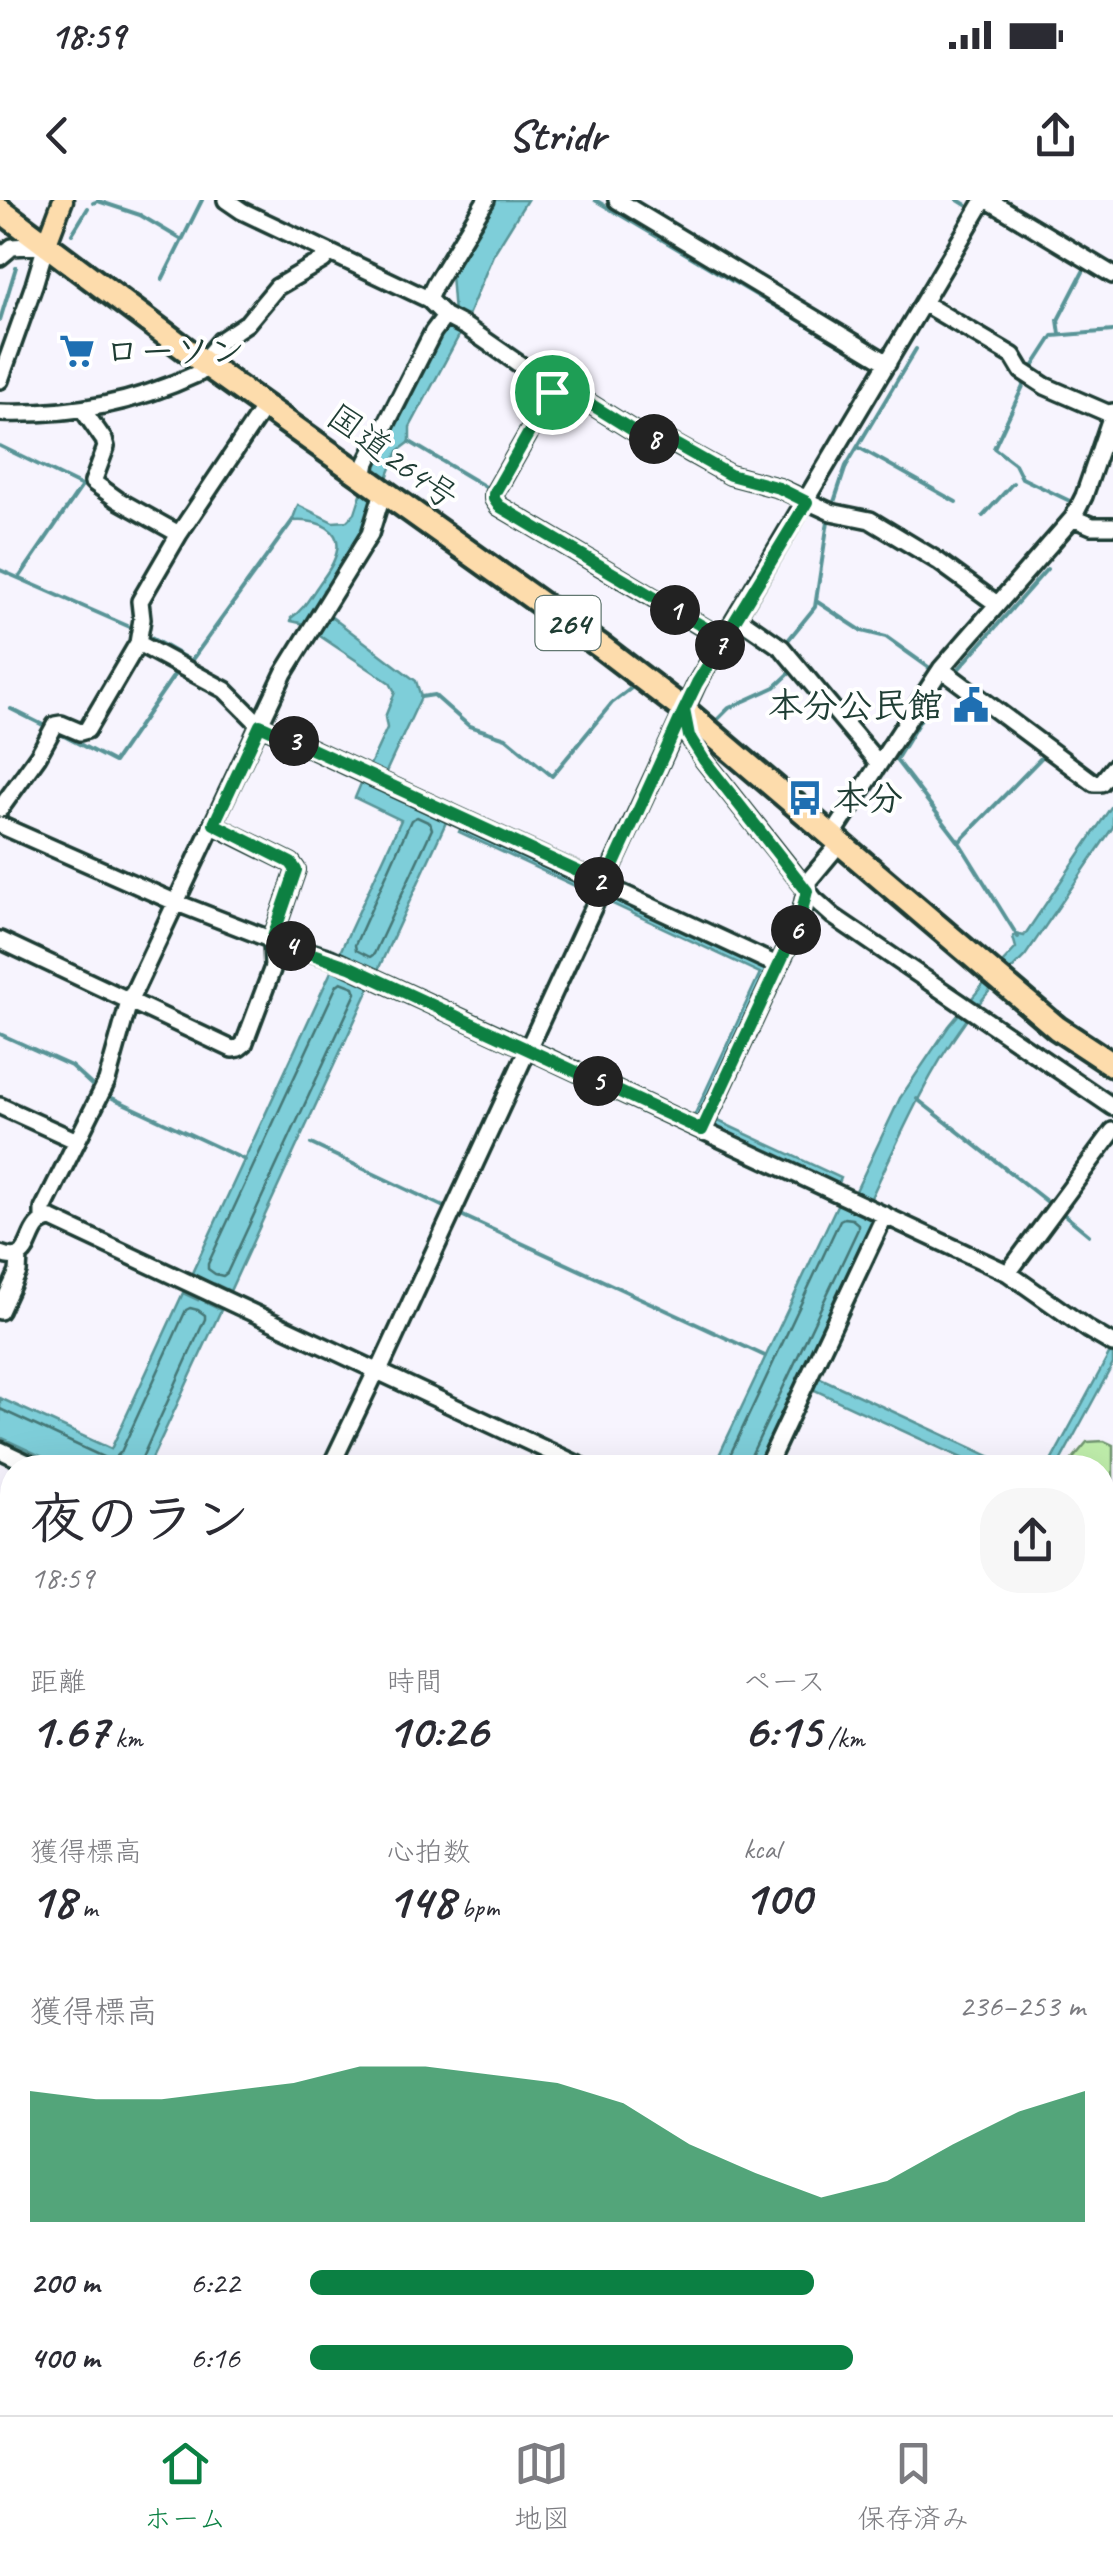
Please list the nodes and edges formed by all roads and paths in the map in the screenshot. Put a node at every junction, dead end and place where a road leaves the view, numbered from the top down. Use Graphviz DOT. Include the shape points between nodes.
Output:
graph roads {
  1 [pos="63,200"];
  2 [pos="226,200"];
  3 [pos="486,200"];
  4 [pos="616,200"];
  5 [pos="986,200"];
  6 [pos="0,210"];
  7 [pos="46,245"];
  8 [pos="329,254"];
  9 [pos="0,256"];
  10 [pos="1113,275"];
  11 [pos="428,299"];
  12 [pos="924,303"];
  13 [pos="447,317"];
  14 [pos="888,363"];
  15 [pos="208,366"];
  16 [pos="0,380"];
  17 [pos="554,384"];
  18 [pos="264,406"];
  19 [pos="84,410"];
  20 [pos="0,413"];
  21 [pos="1112,414"];
  22 [pos="374,486"];
  23 [pos="807,502"];
  24 [pos="1072,518"];
  25 [pos="1113,526"];
  26 [pos="179,534"];
  27 [pos="997,604"];
  28 [pos="736,617"];
  29 [pos="724,639"];
  30 [pos="138,643"];
  31 [pos="941,669"];
  32 [pos="684,710"];
  33 [pos="260,725"];
  34 [pos="880,764"];
  35 [pos="1111,774"];
  36 [pos="0,809"];
  37 [pos="214,824"];
  38 [pos="0,825"];
  39 [pos="836,839"];
  40 [pos="605,884"];
  41 [pos="807,891"];
  42 [pos="177,904"];
  43 [pos="0,940"];
  44 [pos="272,940"];
  45 [pos="778,966"];
  46 [pos="129,1002"];
  47 [pos="528,1049"];
  48 [pos="1113,1065"];
  49 [pos="0,1106"];
  50 [pos="1113,1107"];
  51 [pos="702,1130"];
  52 [pos="1113,1131"];
  53 [pos="77,1141"];
  54 [pos="885,1215"];
  55 [pos="42,1220"];
  56 [pos="0,1254"];
  57 [pos="19,1257"];
  58 [pos="1008,1273"];
  59 [pos="0,1311"];
  60 [pos="1113,1344"];
  61 [pos="379,1371"];
  62 [pos="336,1455"];
  63 [pos="557,1455"];
  64 [pos="772,1455"];
  1 -- 7 [label="main road"];
  2 -- 8 [label="street"];
  3 -- 11 [label="street"];
  4 -- 14 [label="street"];
  5 -- 10 [label="street"];
  5 -- 12 [label="street"];
  6 -- 7 [label="highway, 国道264号 / 264"];
  7 -- 9 [label="street" via="12,247"];
  7 -- 15 [label="highway, 国道264号 / 264"];
  7 -- 16 [label="street"];
  8 -- 11 [label="street"];
  8 -- 15 [label="street" via="276,287 247,323 220,341"];
  11 -- 13 [label="street"];
  12 -- 14 [label="street"];
  12 -- 21 [label="street" via="1013,356 1022,372 1045,386"];
  13 -- 17 [label="street"];
  13 -- 22 [label="street" via="433,332 367,462"];
  14 -- 23 [label="street"];
  15 -- 18 [label="highway, 国道264号 / 264"];
  15 -- 19 [label="street" via="136,399"];
  17 -- 23 [label="street" via="645,438 668,440 730,475"];
  17 -- 29 [label="street" via="494,499"];
  18 -- 22 [label="highway, 国道264号 / 264"];
  18 -- 26 [label="street"];
  19 -- 20 [label="street"];
  19 -- 26 [label="street" via="106,447 93,482"];
  21 -- 24 [label="street"];
  22 -- 32 [label="highway, 国道264号 / 264"];
  22 -- 33 [label="street" via="370,534 284,673"];
  23 -- 27 [label="street" via="870,520"];
  23 -- 28 [label="street"];
  24 -- 25 [label="street"];
  24 -- 27 [label="street"];
  26 -- 30 [label="street" via="140,601"];
  27 -- 31 [label="street"];
  28 -- 29 [label="street"];
  28 -- 34 [label="street" via="782,648"];
  29 -- 32 [label="street"];
  30 -- 33 [label="street" via="225,690"];
  30 -- 36 [label="street" via="87,730 55,725"];
  31 -- 34 [label="street"];
  31 -- 35 [label="street" via="1094,783"];
  32 -- 39 [label="highway, 国道264号 / 264"];
  32 -- 40 [label="street"];
  32 -- 41 [label="street" via="689,736 704,760"];
  33 -- 37 [label="street"];
  33 -- 40 [label="street"];
  34 -- 39 [label="street"];
  37 -- 42 [label="street"];
  37 -- 44 [label="street" via="296,870"];
  38 -- 42 [label="street"];
  39 -- 41 [label="street"];
  39 -- 48 [label="highway, 国道264号 / 264" via="1057,1028"];
  40 -- 45 [label="street"];
  40 -- 47 [label="street"];
  41 -- 45 [label="street"];
  41 -- 50 [label="street" via="833,916"];
  42 -- 44 [label="street"];
  42 -- 46 [label="street"];
  43 -- 46 [label="street"];
  44 -- 46 [label="street" via="273,966 239,1048"];
  44 -- 47 [label="street" via="355,969"];
  45 -- 51 [label="street"];
  46 -- 53 [label="street" via="107,1081"];
  47 -- 51 [label="street"];
  47 -- 61 [label="street"];
  49 -- 53 [label="street"];
  51 -- 54 [label="street"];
  52 -- 58 [label="street"];
  53 -- 55 [label="street"];
  54 -- 58 [label="street"];
  54 -- 64 [label="street"];
  55 -- 57 [label="street"];
  55 -- 61 [label="street" via="52,1219"];
  56 -- 57 [label="street"];
  57 -- 59 [label="street"];
  58 -- 60 [label="street"];
  61 -- 62 [label="street"];
  61 -- 63 [label="street"];
}
